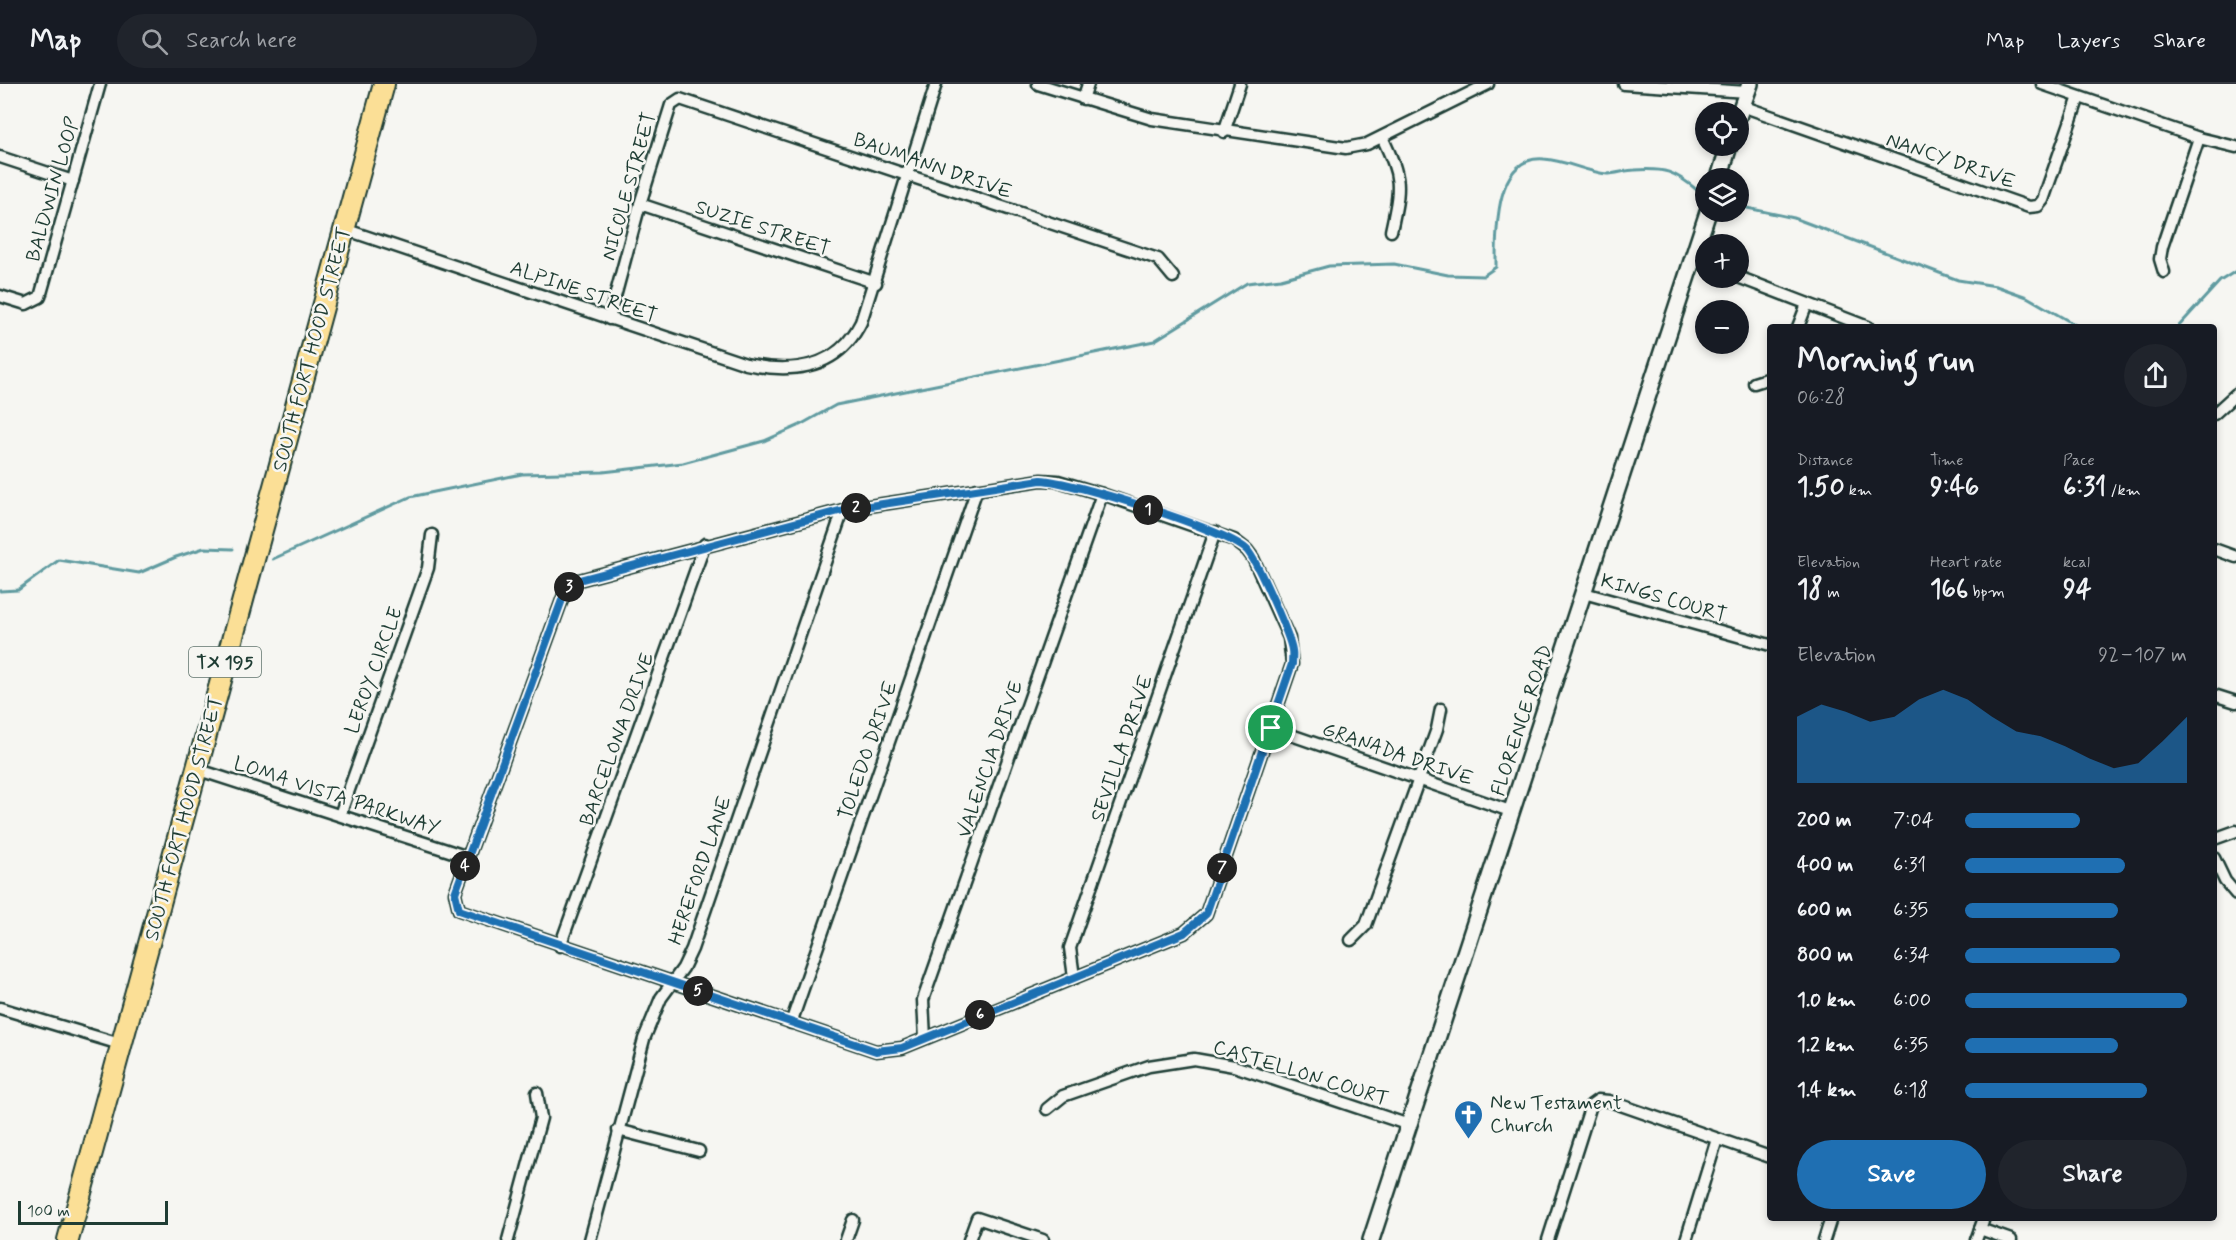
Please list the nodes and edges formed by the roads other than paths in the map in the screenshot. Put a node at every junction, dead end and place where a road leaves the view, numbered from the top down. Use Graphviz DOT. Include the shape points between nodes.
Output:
graph roads {
  1 [pos="100,84"];
  2 [pos="384,84"];
  3 [pos="936,84"];
  4 [pos="1038,84"];
  5 [pos="1088,84"];
  6 [pos="1240,84"];
  7 [pos="1488,84"];
  8 [pos="1623,84"];
  9 [pos="2042,84"];
  10 [pos="1657,85"];
  11 [pos="2079,97"];
  12 [pos="1083,99"];
  13 [pos="675,100"];
  14 [pos="1744,100"];
  15 [pos="1224,132"];
  16 [pos="1382,136"];
  17 [pos="2199,138"];
  18 [pos="2236,147"];
  19 [pos="0,157"];
  20 [pos="908,176"];
  21 [pos="73,181"];
  22 [pos="640,204"];
  23 [pos="344,230"];
  24 [pos="1391,231"];
  25 [pos="2164,272"];
  26 [pos="1695,274"];
  27 [pos="1173,277"];
  28 [pos="1749,281"];
  29 [pos="876,283"];
  30 [pos="0,296"];
  31 [pos="1807,304"];
  32 [pos="609,319"];
  33 [pos="1799,324"];
  34 [pos="1860,324"];
  35 [pos="1767,379"];
  36 [pos="1754,383"];
  37 [pos="2236,394"];
  38 [pos="2217,411"];
  39 [pos="977,489"];
  40 [pos="1102,494"];
  41 [pos="843,510"];
  42 [pos="1215,532"];
  43 [pos="432,535"];
  44 [pos="705,544"];
  45 [pos="2217,550"];
  46 [pos="2236,557"];
  47 [pos="1584,593"];
  48 [pos="1767,644"];
  49 [pos="2217,696"];
  50 [pos="2236,702"];
  51 [pos="1442,709"];
  52 [pos="1271,728"];
  53 [pos="196,768"];
  54 [pos="1417,779"];
  55 [pos="1513,812"];
  56 [pos="340,815"];
  57 [pos="2236,831"];
  58 [pos="2217,838"];
  59 [pos="468,857"];
  60 [pos="2217,864"];
  61 [pos="2236,894"];
  62 [pos="1351,940"];
  63 [pos="560,946"];
  64 [pos="1074,977"];
  65 [pos="673,983"];
  66 [pos="0,1008"];
  67 [pos="791,1023"];
  68 [pos="924,1038"];
  69 [pos="120,1044"];
  70 [pos="537,1093"];
  71 [pos="1047,1108"];
  72 [pos="1409,1125"];
  73 [pos="618,1130"];
  74 [pos="1717,1139"];
  75 [pos="699,1151"];
  76 [pos="1767,1155"];
  77 [pos="853,1220"];
  78 [pos="1830,1221"];
  79 [pos="1978,1235"];
  80 [pos="68,1240"];
  81 [pos="508,1240"];
  82 [pos="590,1240"];
  83 [pos="846,1240"];
  84 [pos="969,1240"];
  85 [pos="1043,1240"];
  86 [pos="1371,1240"];
  87 [pos="1548,1240"];
  88 [pos="1686,1240"];
  89 [pos="1824,1240"];
  90 [pos="2012,1240"];
  1 -- 21 [label="street, BALDWIN LOOP"];
  2 -- 23 [label="highway, SOUTH FORT HOOD STREET / TX 195"];
  3 -- 20 [label="street, ALPINE STREET"];
  4 -- 12 [label="street"];
  5 -- 12 [label="street"];
  6 -- 15 [label="street"];
  7 -- 16 [label="street"];
  8 -- 10 [label="street, NANCY DRIVE"];
  9 -- 11 [label="street"];
  10 -- 14 [label="street, NANCY DRIVE"];
  11 -- 14 [label="street, NANCY DRIVE" via="2043,200 2038,206 2029,207"];
  11 -- 17 [label="street"];
  12 -- 15 [label="street" via="1132,115"];
  13 -- 20 [label="street, BAUMANN DRIVE"];
  13 -- 22 [label="street, NICOLE STREET"];
  15 -- 16 [label="street" via="1331,148 1356,147"];
  16 -- 24 [label="street" via="1399,180"];
  17 -- 18 [label="street"];
  17 -- 25 [label="street" via="2162,247"];
  19 -- 21 [label="street"];
  20 -- 27 [label="street, BAUMANN DRIVE" via="1158,259"];
  20 -- 29 [label="street, ALPINE STREET"];
  21 -- 30 [label="street, BALDWIN LOOP" via="40,297 27,304"];
  22 -- 29 [label="street, SUZIE STREET"];
  22 -- 32 [label="street, NICOLE STREET"];
  23 -- 32 [label="street, ALPINE STREET"];
  23 -- 53 [label="highway, SOUTH FORT HOOD STREET / TX 195"];
  26 -- 47 [label="street, FLORENCE ROAD"];
  28 -- 31 [label="street"];
  29 -- 32 [label="street, ALPINE STREET" via="849,343 816,363 795,369 746,364"];
  31 -- 33 [label="street"];
  31 -- 34 [label="street"];
  35 -- 36 [label="street"];
  37 -- 38 [label="street"];
  39 -- 40 [label="street" via="1041,480"];
  39 -- 41 [label="street"];
  39 -- 67 [label="street, TOLEDO DRIVE"];
  40 -- 42 [label="street"];
  40 -- 68 [label="street, VALENCIA DRIVE" via="923,1000"];
  41 -- 44 [label="street"];
  41 -- 65 [label="street, HEREFORD LANE" via="692,949"];
  42 -- 52 [label="street" via="1247,550 1291,644 1292,664"];
  42 -- 64 [label="street, SEVILLA DRIVE" via="1070,948"];
  43 -- 56 [label="street, LEROY CIRCLE" via="428,568"];
  44 -- 59 [label="street" via="579,580 566,589"];
  44 -- 63 [label="street, BARCELONA DRIVE"];
  45 -- 46 [label="street"];
  47 -- 48 [label="street, KINGS COURT"];
  47 -- 55 [label="street, FLORENCE ROAD"];
  49 -- 50 [label="street"];
  51 -- 54 [label="street"];
  52 -- 54 [label="street, GRANADA DRIVE"];
  52 -- 64 [label="street" via="1206,914 1184,933"];
  53 -- 56 [label="street, LOMA VISTA PARKWAY"];
  53 -- 69 [label="highway, SOUTH FORT HOOD STREET / TX 195"];
  54 -- 55 [label="street, GRANADA DRIVE"];
  54 -- 62 [label="street" via="1366,925"];
  55 -- 72 [label="street, FLORENCE ROAD"];
  56 -- 59 [label="street, LOMA VISTA PARKWAY"];
  57 -- 58 [label="street"];
  59 -- 63 [label="street" via="455,893 459,910"];
  60 -- 61 [label="street"];
  63 -- 65 [label="street"];
  64 -- 68 [label="street"];
  65 -- 67 [label="street"];
  65 -- 73 [label="street, HEREFORD LANE" via="661,998 644,1039"];
  66 -- 69 [label="street"];
  67 -- 68 [label="street" via="876,1051 902,1048"];
  69 -- 80 [label="highway, SOUTH FORT HOOD STREET / TX 195"];
  70 -- 81 [label="street" via="541,1118"];
  71 -- 72 [label="street, CASTELLON COURT" via="1063,1096 1149,1065 1194,1059 1234,1066"];
  72 -- 86 [label="street, FLORENCE ROAD"];
  73 -- 75 [label="street"];
  73 -- 82 [label="street, HEREFORD LANE"];
  74 -- 76 [label="street"];
  74 -- 87 [label="street" via="1598,1100 1592,1105"];
  74 -- 88 [label="street"];
  77 -- 83 [label="street"];
  78 -- 89 [label="street"];
  79 -- 90 [label="street"];
  84 -- 85 [label="street" via="976,1218"];
}
